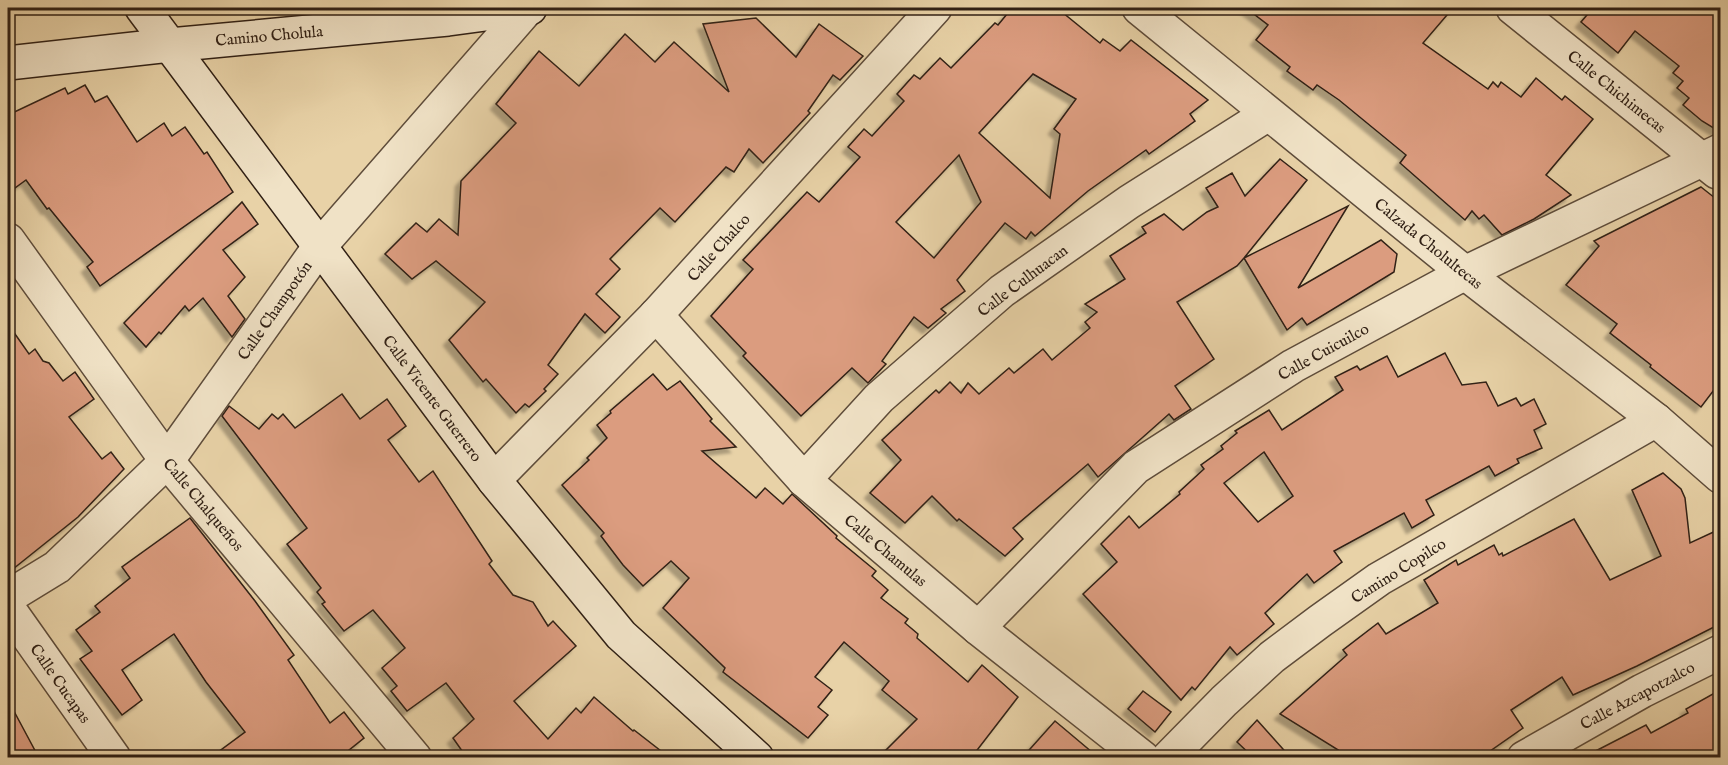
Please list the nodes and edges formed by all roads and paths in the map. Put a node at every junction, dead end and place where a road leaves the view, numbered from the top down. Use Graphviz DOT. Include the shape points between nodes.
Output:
graph roads {
  1 [pos="142,8"];
  2 [pos="529,8"];
  3 [pos="935,8"];
  4 [pos="1139,8"];
  5 [pos="1513,8"];
  6 [pos="440,13"];
  7 [pos="170,45"];
  8 [pos="8,63"];
  9 [pos="1268,114"];
  10 [pos="1715,162"];
  11 [pos="8,240"];
  12 [pos="320,246"];
  13 [pos="1465,273"];
  14 [pos="656,315"];
  15 [pos="1656,420"];
  16 [pos="167,461"];
  17 [pos="1720,476"];
  18 [pos="494,480"];
  19 [pos="804,480"];
  20 [pos="8,597"];
  21 [pos="8,608"];
  22 [pos="978,628"];
  23 [pos="1720,652"];
  24 [pos="114,758"];
  25 [pos="415,758"];
  26 [pos="757,758"];
  27 [pos="1143,758"];
  28 [pos="1168,758"];
  29 [pos="1524,758"];
  1 -- 7 [label="street, Calle Vicente Guerrero"];
  2 -- 6 [label="street, Camino Cholula"];
  2 -- 12 [label="street, Calle Champotón"];
  3 -- 14 [label="street, Calle Chalco"];
  4 -- 9 [label="street, Calzada Cholultecas"];
  5 -- 10 [label="street, Calle Chichimecas"];
  6 -- 7 [label="street, Camino Cholula"];
  7 -- 8 [label="street, Camino Cholula"];
  7 -- 12 [label="street, Calle Vicente Guerrero"];
  9 -- 13 [label="street, Calzada Cholultecas"];
  9 -- 19 [label="street, Calle Culhuacan" via="1129,202 1002,291 879,398"];
  10 -- 13 [label="street, Calle Cuicuilco"];
  11 -- 16 [label="street, Calle Chalqueños"];
  12 -- 16 [label="street, Calle Champotón"];
  12 -- 18 [label="street, Calle Vicente Guerrero"];
  13 -- 15 [label="street, Calzada Cholultecas"];
  13 -- 22 [label="street, Calle Cuicuilco" via="1293,366 1137,467"];
  14 -- 18 [label="street, Calle Chalco"];
  14 -- 19 [label="street, Calle Chamulas"];
  15 -- 17 [label="street, Calzada Cholultecas"];
  15 -- 28 [label="street, Camino Copilco" via="1379,579 1272,657"];
  16 -- 20 [label="street, Calle Champotón" via="57,567"];
  16 -- 25 [label="street, Calle Chalqueños"];
  18 -- 26 [label="street, Calle Vicente Guerrero" via="621,635"];
  19 -- 22 [label="street, Calle Chamulas"];
  21 -- 24 [label="street, Calle Cucapas"];
  22 -- 27 [label="street, Calle Chamulas"];
  23 -- 29 [label="street, Calle Azcapotzalco" via="1642,690"];
}
